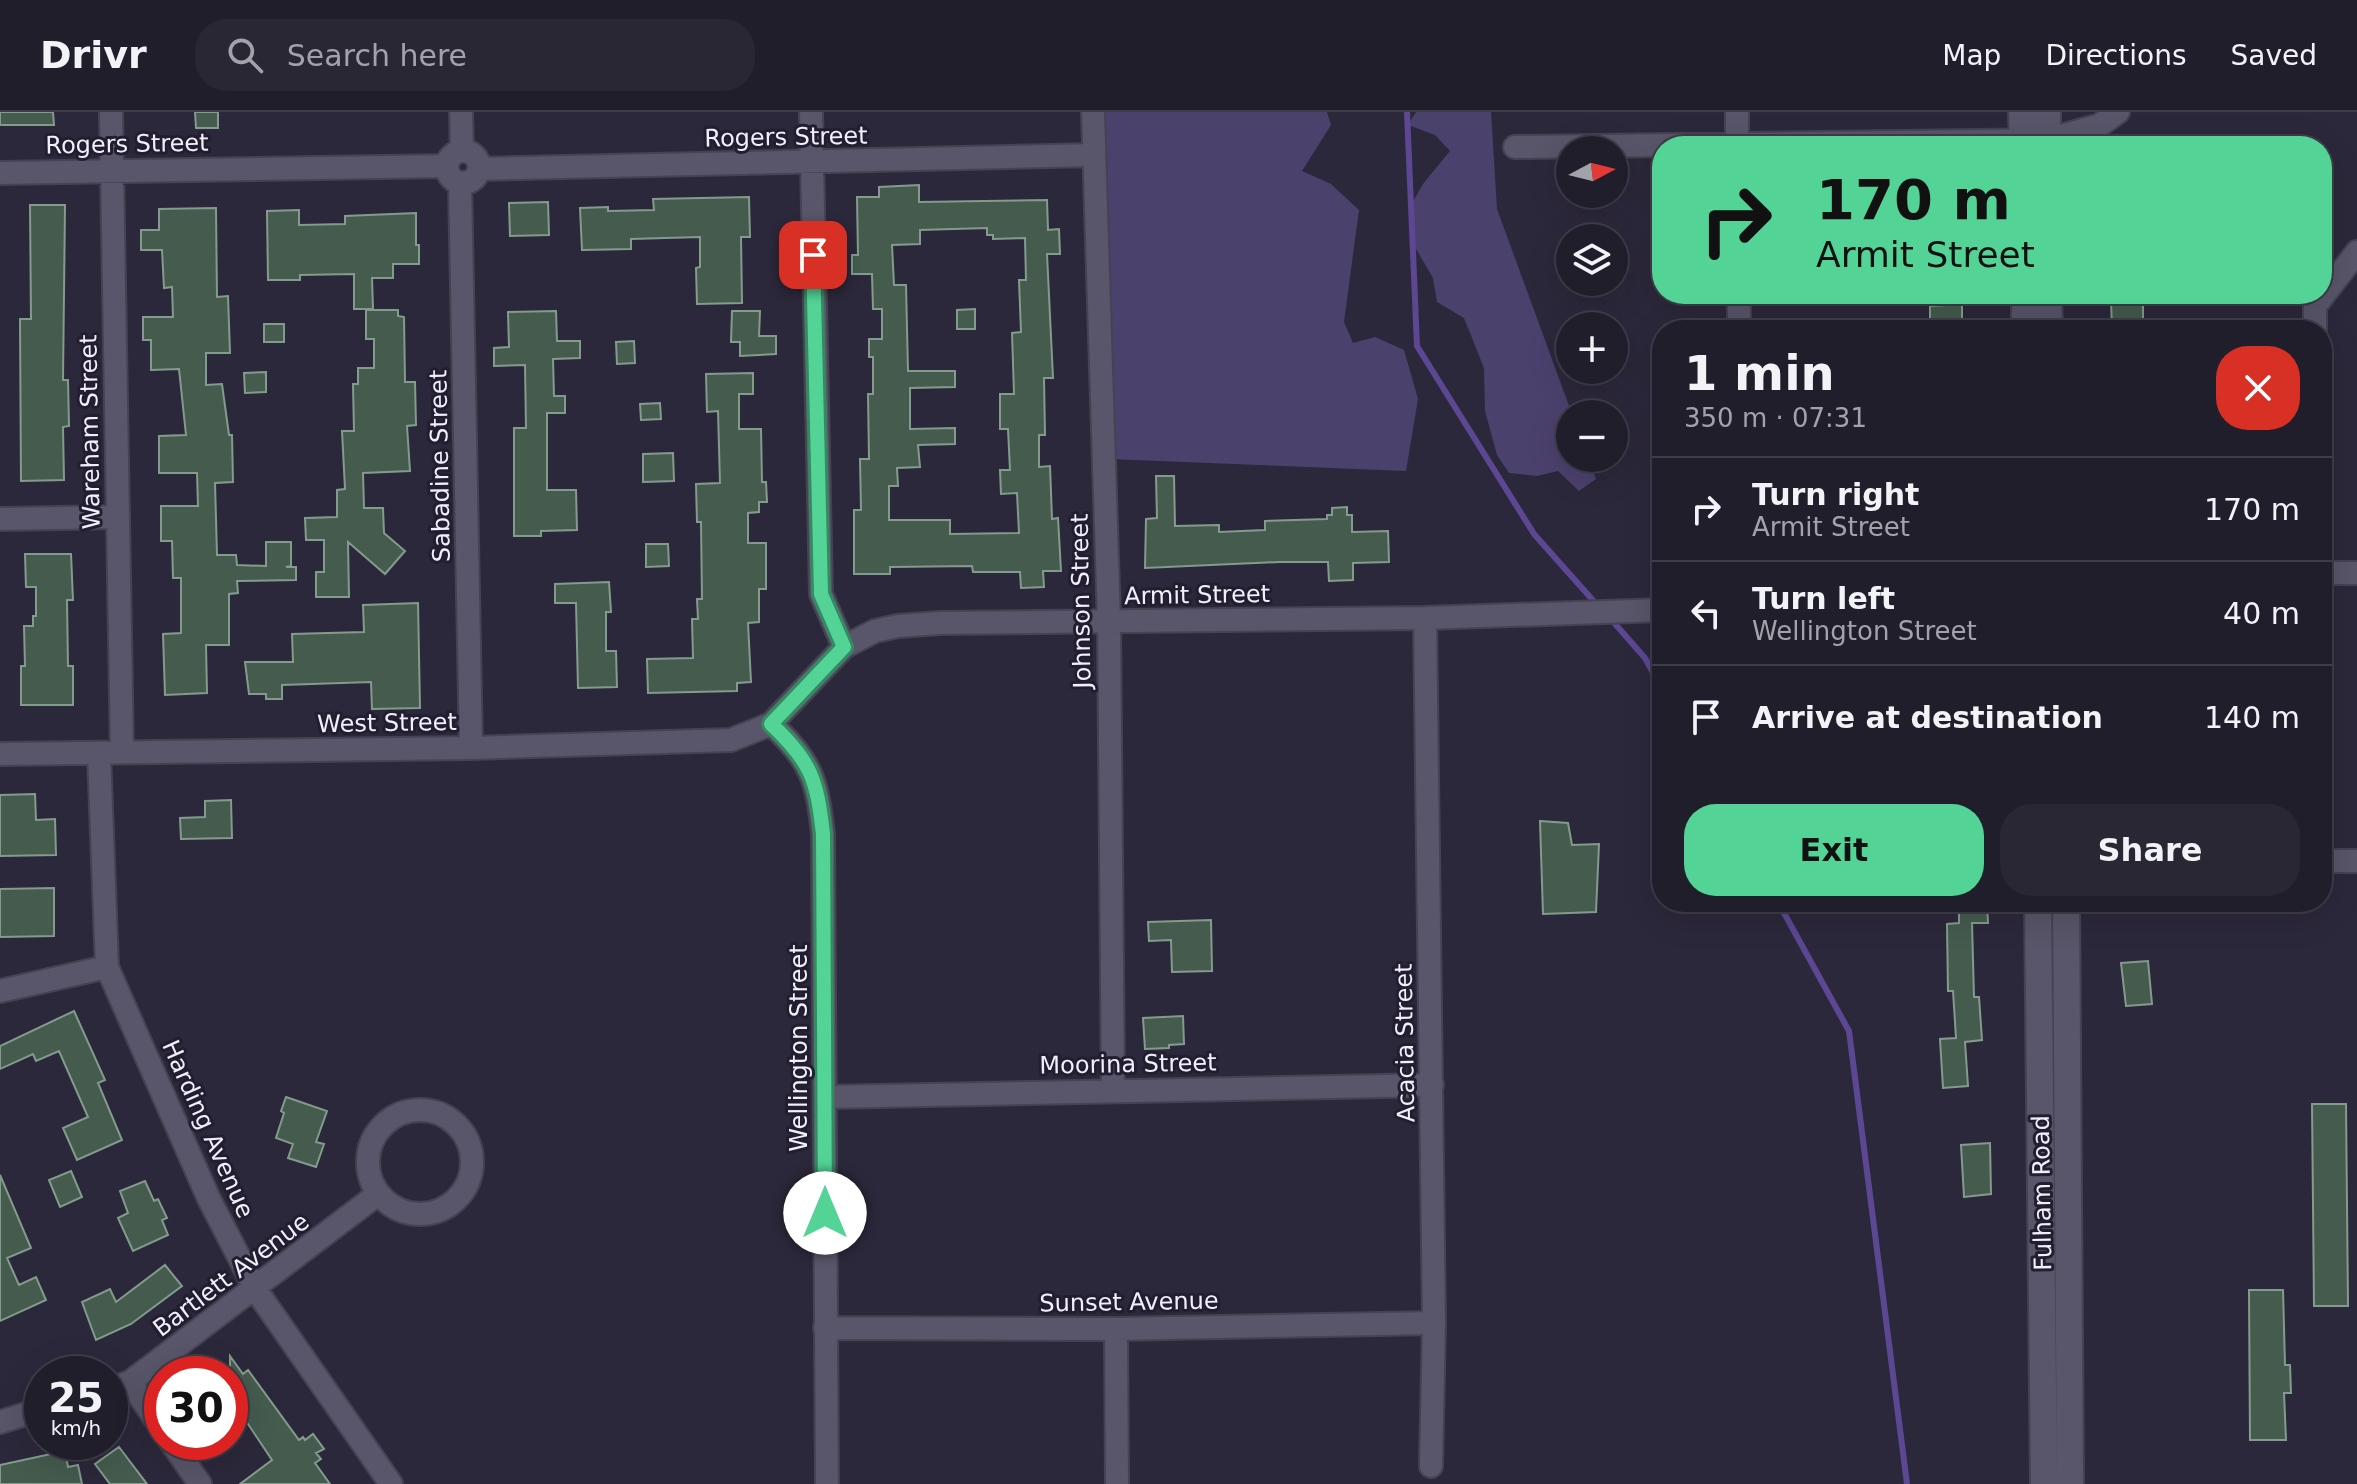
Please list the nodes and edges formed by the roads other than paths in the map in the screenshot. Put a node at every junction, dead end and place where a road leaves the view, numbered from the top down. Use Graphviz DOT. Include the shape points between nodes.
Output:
graph roads {
  1 [pos="111,112"];
  2 [pos="461,112"];
  3 [pos="811,112"];
  4 [pos="1093,112"];
  5 [pos="1737,112"];
  6 [pos="2022,112"];
  7 [pos="2047,112"];
  8 [pos="2118,112"];
  9 [pos="1737,136"];
  10 [pos="2032,136"];
  11 [pos="2038,136"];
  12 [pos="2060,136"];
  13 [pos="1652,146"];
  14 [pos="1515,147"];
  15 [pos="1094,155"];
  16 [pos="812,163"];
  17 [pos="456,167"];
  18 [pos="112,170"];
  19 [pos="0,173"];
  20 [pos="2357,252"];
  21 [pos="2347,277"];
  22 [pos="2332,291"];
  23 [pos="118,517"];
  24 [pos="0,519"];
  25 [pos="2332,573"];
  26 [pos="2357,573"];
  27 [pos="1652,610"];
  28 [pos="1425,618"];
  29 [pos="1109,622"];
  30 [pos="844,647"];
  31 [pos="771,724"];
  32 [pos="471,748"];
  33 [pos="122,752"];
  34 [pos="0,754"];
  35 [pos="99,754"];
  36 [pos="2332,861"];
  37 [pos="2357,861"];
  38 [pos="2038,912"];
  39 [pos="2066,912"];
  40 [pos="107,967"];
  41 [pos="0,991"];
  42 [pos="1432,1085"];
  43 [pos="1113,1090"];
  44 [pos="826,1097"];
  45 [pos="378,1194"];
  46 [pos="256,1290"];
  47 [pos="1434,1323"];
  48 [pos="825,1328"];
  49 [pos="1116,1329"];
  50 [pos="128,1380"];
  51 [pos="128,1394"];
  52 [pos="144,1411"];
  53 [pos="24,1415"];
  54 [pos="0,1422"];
  55 [pos="183,1460"];
  56 [pos="1431,1466"];
  57 [pos="200,1484"];
  58 [pos="391,1484"];
  59 [pos="827,1484"];
  60 [pos="1117,1484"];
  61 [pos="2044,1484"];
  62 [pos="2070,1484"];
  1 -- 18 [label="street, Wareham Street"];
  2 -- 17 [label="street, Sabadine Street"];
  3 -- 16 [label="street"];
  4 -- 15 [label="street, Johnson Street"];
  5 -- 9 [label="street"];
  6 -- 10 [label="street"];
  7 -- 11 [label="street"];
  8 -- 12 [label="street" via="2100,125"];
  13 -- 14 [label="street"];
  15 -- 16 [label="street, Rogers Street"];
  15 -- 29 [label="street, Johnson Street"];
  16 -- 17 [label="street, Rogers Street" via="479,169 476,158"];
  16 -- 30 [label="street" via="821,594"];
  17 -- 18 [label="street, Rogers Street"];
  17 -- 32 [label="street, Sabadine Street"];
  18 -- 19 [label="street, Rogers Street"];
  18 -- 23 [label="street, Wareham Street"];
  20 -- 21 [label="street"];
  21 -- 22 [label="street"];
  23 -- 24 [label="street"];
  23 -- 33 [label="street, Wareham Street"];
  25 -- 26 [label="street"];
  27 -- 28 [label="street, Armit Street"];
  28 -- 29 [label="street, Armit Street"];
  28 -- 42 [label="street, Acacia Street"];
  29 -- 30 [label="street, Armit Street" via="898,626"];
  29 -- 43 [label="street, Johnson Street"];
  30 -- 31 [label="street, Armit Street"];
  31 -- 32 [label="street, West Street" via="731,740"];
  31 -- 44 [label="street, Wellington Street" via="811,770 819,798"];
  32 -- 33 [label="street, West Street"];
  33 -- 35 [label="street, West Street"];
  34 -- 35 [label="street, West Street"];
  35 -- 40 [label="street, Harding Avenue"];
  36 -- 37 [label="street"];
  38 -- 61 [label="street, Fulham Road"];
  39 -- 62 [label="street, Fulham Road"];
  40 -- 41 [label="street"];
  40 -- 46 [label="street, Harding Avenue" via="209,1199"];
  42 -- 43 [label="street, Moorina Street"];
  42 -- 47 [label="street, Acacia Street"];
  43 -- 44 [label="street, Moorina Street"];
  44 -- 48 [label="street, Wellington Street"];
  45 -- 45 [label="street" via="371,1183 368,1155 378,1130 388,1121 426,1110 461,1130 471,1169 452,1204 413,1214"];
  45 -- 46 [label="street, Bartlett Avenue"];
  46 -- 50 [label="street, Bartlett Avenue"];
  46 -- 58 [label="street, Harding Avenue"];
  47 -- 49 [label="street, Sunset Avenue"];
  47 -- 56 [label="street, Acacia Street"];
  48 -- 49 [label="street, Sunset Avenue"];
  48 -- 59 [label="street, Wellington Street"];
  49 -- 60 [label="street"];
  51 -- 52 [label="street"];
  53 -- 54 [label="street"];
  55 -- 57 [label="street"];
}
